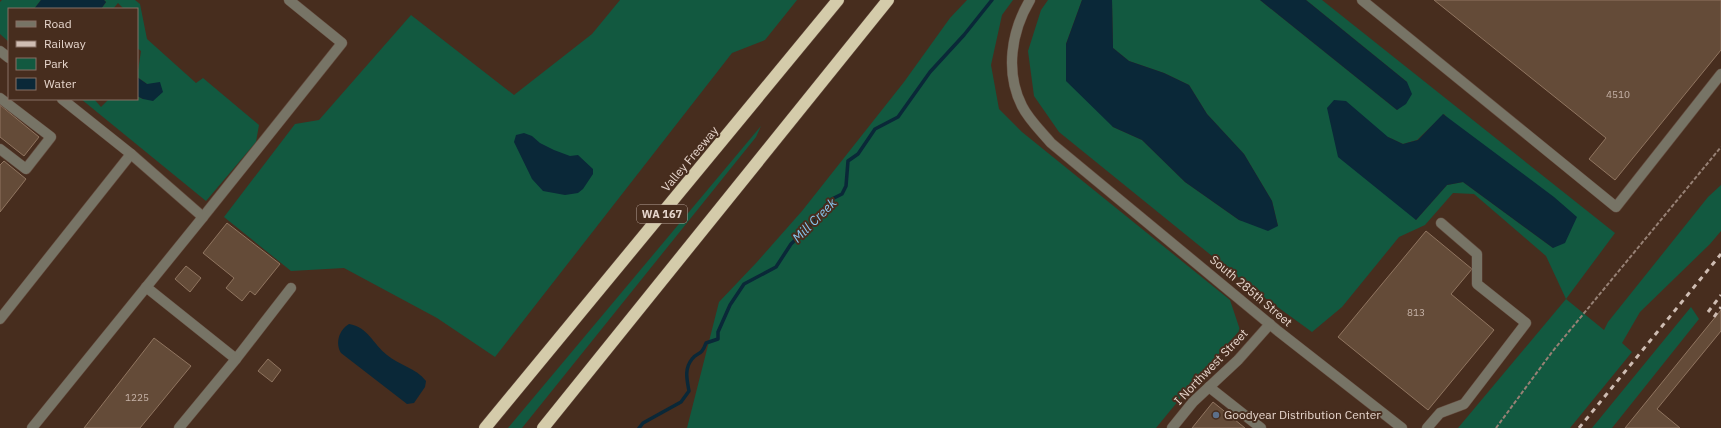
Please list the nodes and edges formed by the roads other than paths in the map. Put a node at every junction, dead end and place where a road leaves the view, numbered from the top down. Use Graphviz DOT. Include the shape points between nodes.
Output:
graph roads {
  1 [pos="289,0"];
  2 [pos="838,0"];
  3 [pos="888,0"];
  4 [pos="1030,0"];
  5 [pos="1362,0"];
  6 [pos="0,51"];
  7 [pos="8,57"];
  8 [pos="1721,74"];
  9 [pos="0,98"];
  10 [pos="63,100"];
  11 [pos="0,149"];
  12 [pos="131,154"];
  13 [pos="203,217"];
  14 [pos="1441,223"];
  15 [pos="146,288"];
  16 [pos="291,288"];
  17 [pos="0,319"];
  18 [pos="1270,324"];
  19 [pos="236,359"];
  20 [pos="1209,387"];
  21 [pos="32,428"];
  22 [pos="179,428"];
  23 [pos="485,428"];
  24 [pos="544,428"];
  25 [pos="1172,428"];
  26 [pos="1261,428"];
  27 [pos="1402,428"];
  28 [pos="1427,428"];
  1 -- 13 [label="street" via="342,43"];
  2 -- 23 [label="highway, Valley Freeway / WA 167"];
  3 -- 24 [label="highway, WA 167"];
  4 -- 18 [label="street, South 285th Street" via="1017,28 1012,47 1015,88 1035,126"];
  5 -- 8 [label="street" via="1616,206"];
  6 -- 7 [label="street"];
  9 -- 11 [label="street" via="52,137 26,169"];
  10 -- 12 [label="street"];
  12 -- 13 [label="street"];
  12 -- 17 [label="street"];
  13 -- 15 [label="street"];
  14 -- 28 [label="street" via="1478,254 1477,284 1526,323 1464,404 1440,413"];
  15 -- 19 [label="street"];
  15 -- 21 [label="street"];
  16 -- 19 [label="street"];
  18 -- 20 [label="street, I Northwest Street" via="1238,360"];
  18 -- 27 [label="street, South 285th Street"];
  19 -- 22 [label="street"];
  20 -- 25 [label="street, I Northwest Street"];
  20 -- 26 [label="street"];
}
